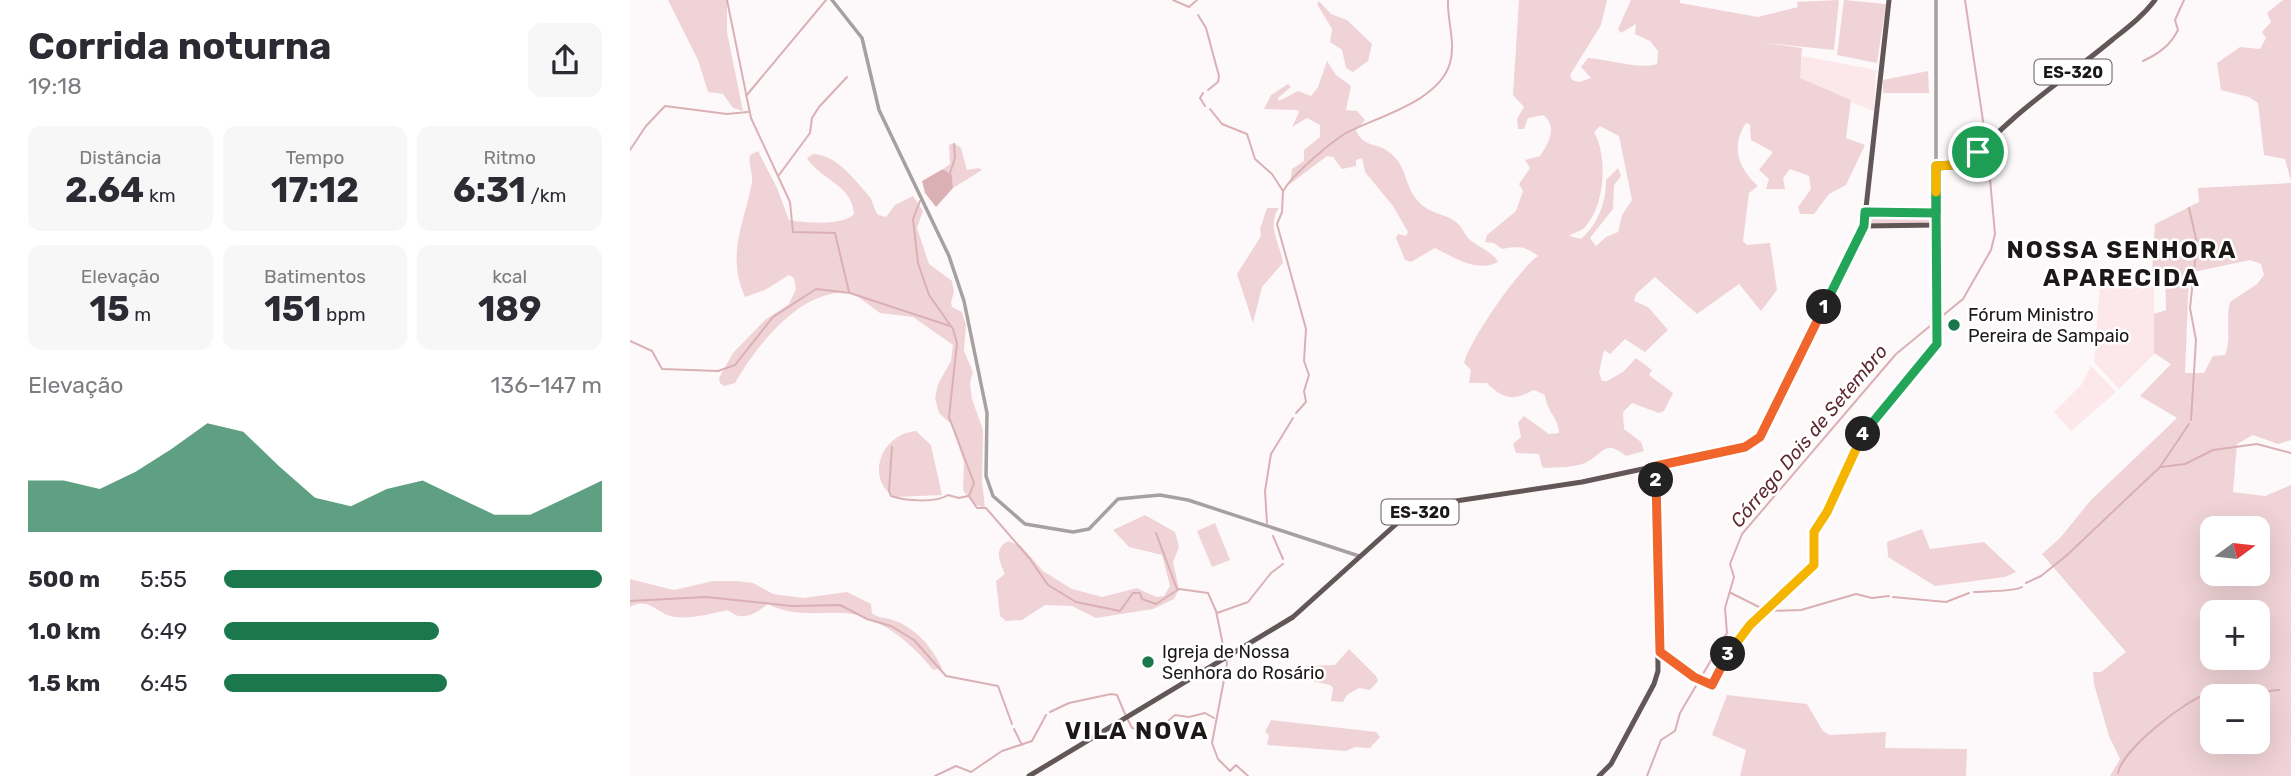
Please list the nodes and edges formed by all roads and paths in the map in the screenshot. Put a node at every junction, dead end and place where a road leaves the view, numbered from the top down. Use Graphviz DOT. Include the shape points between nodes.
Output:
graph roads {
  1 [pos="832,0"];
  2 [pos="1889,0"];
  3 [pos="1936,0"];
  4 [pos="2155,0"];
  5 [pos="1936,166"];
  6 [pos="1865,212"];
  7 [pos="1936,213"];
  8 [pos="1937,225"];
  9 [pos="1864,226"];
  10 [pos="1656,466"];
  11 [pos="1359,556"];
  12 [pos="1660,652"];
  13 [pos="1029,776"];
  14 [pos="1600,776"];
  1 -- 11 [label="street" via="862,38 879,110 949,256 964,301 987,413 987,484 1002,505 1029,526 1079,532 1090,529 1118,499 1160,495"];
  2 -- 6 [label="main road"];
  3 -- 5 [label="street"];
  4 -- 5 [label="main road, ES-320" via="1969,160"];
  5 -- 7 [label="main road"];
  6 -- 7 [label="main road"];
  6 -- 9 [label="main road"];
  7 -- 8 [label="main road"];
  8 -- 9 [label="main road"];
  8 -- 12 [label="street" via="1937,344 1859,440 1814,532 1814,565 1750,625 1712,685"];
  9 -- 10 [label="main road" via="1760,437 1745,447"];
  10 -- 11 [label="main road, ES-320" via="1449,502 1404,517"];
  10 -- 12 [label="main road"];
  11 -- 13 [label="main road, ES-320" via="1293,617"];
  12 -- 14 [label="main road" via="1654,684"];
}
